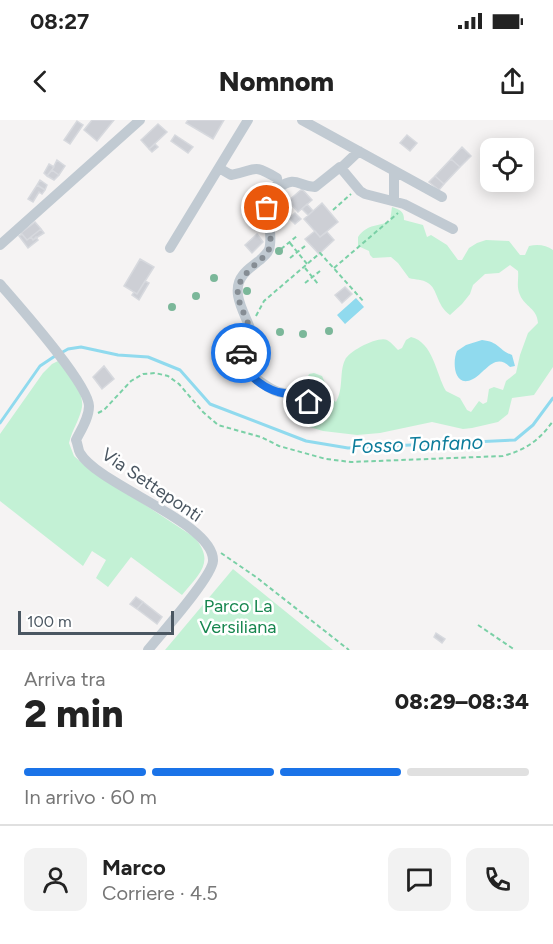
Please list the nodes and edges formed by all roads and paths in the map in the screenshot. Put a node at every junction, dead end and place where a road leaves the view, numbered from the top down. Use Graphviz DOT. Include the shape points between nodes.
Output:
graph roads {
  1 [pos="140,120"];
  2 [pos="248,120"];
  3 [pos="302,120"];
  4 [pos="359,151"];
  5 [pos="219,168"];
  6 [pos="341,168"];
  7 [pos="394,171"];
  8 [pos="281,182"];
  9 [pos="357,188"];
  10 [pos="442,197"];
  11 [pos="394,201"];
  12 [pos="406,205"];
  13 [pos="333,210"];
  14 [pos="453,229"];
  15 [pos="269,235"];
  16 [pos="297,236"];
  17 [pos="290,243"];
  18 [pos="0,245"];
  19 [pos="305,246"];
  20 [pos="170,248"];
  21 [pos="297,252"];
  22 [pos="290,258"];
  23 [pos="307,264"];
  24 [pos="304,267"];
  25 [pos="333,268"];
  26 [pos="320,271"];
  27 [pos="313,277"];
  28 [pos="305,283"];
  29 [pos="0,284"];
  30 [pos="318,284"];
  31 [pos="364,302"];
  32 [pos="250,328"];
  33 [pos="309,402"];
  34 [pos="87,417"];
  35 [pos="553,422"];
  36 [pos="210,549"];
  37 [pos="478,625"];
  38 [pos="148,650"];
  39 [pos="349,650"];
  40 [pos="515,650"];
  1 -- 18 [label="street"];
  2 -- 5 [label="street"];
  3 -- 4 [label="street"];
  4 -- 6 [label="street"];
  4 -- 7 [label="street"];
  5 -- 8 [label="street" via="231,175 260,169"];
  5 -- 20 [label="street"];
  6 -- 8 [label="street" via="315,187 298,181"];
  6 -- 9 [label="street"];
  7 -- 10 [label="street"];
  7 -- 11 [label="street"];
  8 -- 15 [label="street" via="267,208"];
  9 -- 11 [label="street" via="365,194"];
  9 -- 13 [label="path"];
  11 -- 12 [label="street"];
  12 -- 14 [label="street"];
  12 -- 25 [label="path"];
  15 -- 17 [label="path" via="282,250"];
  15 -- 32 [label="street" via="267,253 242,275 238,284 238,298"];
  16 -- 17 [label="path"];
  17 -- 21 [label="path"];
  19 -- 21 [label="path"];
  21 -- 22 [label="path"];
  21 -- 23 [label="path"];
  23 -- 24 [label="path"];
  23 -- 25 [label="path" via="320,253"];
  24 -- 27 [label="path"];
  24 -- 32 [label="path" via="264,301"];
  25 -- 31 [label="path"];
  26 -- 27 [label="path"];
  27 -- 28 [label="path"];
  27 -- 30 [label="path"];
  29 -- 34 [label="street, Via Setteponti" via="86,393"];
  32 -- 33 [label="street" via="241,352 246,371 272,390 300,395"];
  34 -- 35 [label="path" via="104,410 131,381 143,374 156,373 180,384 219,425 326,459 351,462 503,456 534,444"];
  34 -- 36 [label="street, Via Setteponti" via="76,440 81,454 96,469 187,526"];
  36 -- 38 [label="street" via="213,562 204,580"];
  36 -- 39 [label="path" via="256,577"];
  37 -- 40 [label="path"];
}
